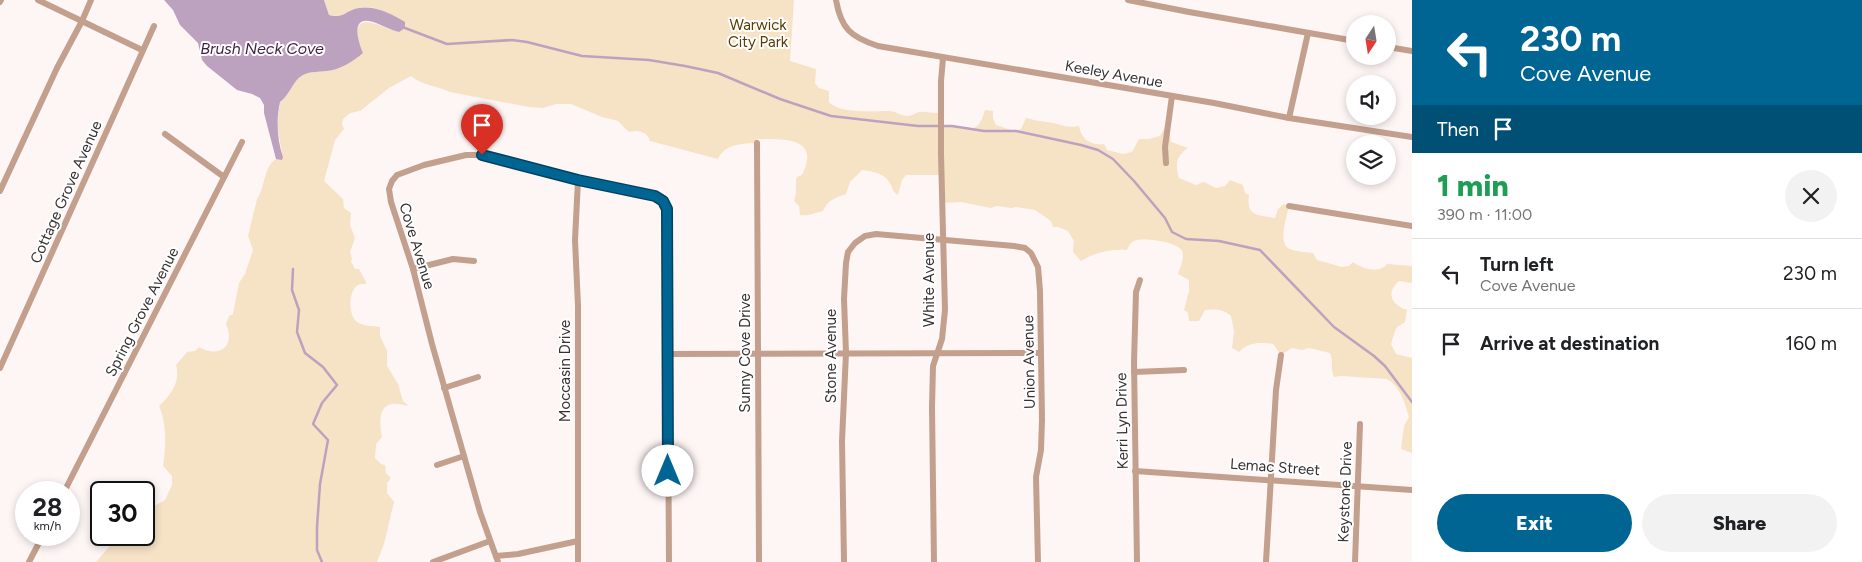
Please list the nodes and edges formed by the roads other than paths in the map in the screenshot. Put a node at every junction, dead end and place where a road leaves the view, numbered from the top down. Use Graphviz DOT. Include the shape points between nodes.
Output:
graph roads {
  1 [pos="38,0"];
  2 [pos="91,0"];
  3 [pos="836,0"];
  4 [pos="1128,0"];
  5 [pos="82,21"];
  6 [pos="154,26"];
  7 [pos="1308,33"];
  8 [pos="1346,39"];
  9 [pos="1396,48"];
  10 [pos="142,50"];
  11 [pos="1412,51"];
  12 [pos="942,58"];
  13 [pos="1172,96"];
  14 [pos="1289,118"];
  15 [pos="165,134"];
  16 [pos="1412,137"];
  17 [pos="242,142"];
  18 [pos="757,143"];
  19 [pos="1166,163"];
  20 [pos="224,177"];
  21 [pos="578,180"];
  22 [pos="0,191"];
  23 [pos="1289,206"];
  24 [pos="1412,226"];
  25 [pos="943,239"];
  26 [pos="474,261"];
  27 [pos="413,269"];
  28 [pos="1140,280"];
  29 [pos="936,352"];
  30 [pos="846,353"];
  31 [pos="1040,353"];
  32 [pos="668,354"];
  33 [pos="758,355"];
  34 [pos="1281,355"];
  35 [pos="0,368"];
  36 [pos="1184,370"];
  37 [pos="1134,372"];
  38 [pos="478,377"];
  39 [pos="444,388"];
  40 [pos="1360,424"];
  41 [pos="464,456"];
  42 [pos="437,465"];
  43 [pos="1135,471"];
  44 [pos="1271,479"];
  45 [pos="70,481"];
  46 [pos="1359,486"];
  47 [pos="1412,490"];
  48 [pos="490,540"];
  49 [pos="578,541"];
  50 [pos="37,546"];
  51 [pos="497,559"];
  52 [pos="29,562"];
  53 [pos="434,562"];
  54 [pos="578,562"];
  55 [pos="669,562"];
  56 [pos="759,562"];
  57 [pos="844,562"];
  58 [pos="934,562"];
  59 [pos="1038,562"];
  60 [pos="1137,562"];
  61 [pos="1266,562"];
  62 [pos="1355,562"];
  1 -- 5 [label="street"];
  2 -- 5 [label="street"];
  3 -- 12 [label="street, Keeley Avenue" via="845,28 853,35 878,46"];
  4 -- 7 [label="street"];
  5 -- 10 [label="street"];
  5 -- 22 [label="street"];
  6 -- 10 [label="street, Cottage Grove Avenue"];
  7 -- 8 [label="street"];
  7 -- 14 [label="street"];
  9 -- 11 [label="street"];
  10 -- 35 [label="street, Cottage Grove Avenue"];
  12 -- 13 [label="street, Keeley Avenue"];
  12 -- 25 [label="street, White Avenue"];
  13 -- 14 [label="street, Keeley Avenue"];
  13 -- 19 [label="street"];
  14 -- 16 [label="street, Keeley Avenue"];
  15 -- 20 [label="street"];
  17 -- 20 [label="street, Spring Grove Avenue"];
  18 -- 33 [label="street, Sunny Cove Drive"];
  20 -- 45 [label="street, Spring Grove Avenue"];
  21 -- 27 [label="street, Cove Avenue" via="482,155 466,155 397,175 389,189 391,202"];
  21 -- 32 [label="street, Cove Avenue" via="655,196 663,201 667,209"];
  21 -- 49 [label="street, Moccasin Drive" via="575,240"];
  23 -- 24 [label="street"];
  25 -- 29 [label="street, White Avenue" via="945,310 942,339"];
  25 -- 30 [label="street, Stone Avenue" via="876,234 855,243 848,252 846,263"];
  25 -- 31 [label="street, Union Avenue" via="1014,246 1031,253 1038,267"];
  26 -- 27 [label="street" via="453,259"];
  27 -- 39 [label="street, Cove Avenue"];
  28 -- 37 [label="street, Kerri Lyn Drive" via="1136,292"];
  29 -- 30 [label="street"];
  29 -- 31 [label="street"];
  29 -- 58 [label="street, White Avenue" via="932,407"];
  30 -- 33 [label="street"];
  30 -- 57 [label="street, Stone Avenue" via="842,441"];
  31 -- 59 [label="street, Union Avenue" via="1042,420 1036,478"];
  32 -- 33 [label="street"];
  32 -- 55 [label="street, Cove Avenue"];
  33 -- 56 [label="street, Sunny Cove Drive"];
  34 -- 44 [label="street"];
  36 -- 37 [label="street"];
  37 -- 43 [label="street, Kerri Lyn Drive"];
  38 -- 39 [label="street"];
  39 -- 41 [label="street, Cove Avenue"];
  40 -- 46 [label="street, Keystone Drive"];
  41 -- 42 [label="street"];
  41 -- 48 [label="street, Cove Avenue"];
  43 -- 44 [label="street, Lemac Street"];
  43 -- 60 [label="street, Kerri Lyn Drive"];
  44 -- 46 [label="street, Lemac Street"];
  44 -- 61 [label="street"];
  46 -- 47 [label="street, Lemac Street"];
  46 -- 62 [label="street, Keystone Drive"];
  48 -- 51 [label="street, Cove Avenue"];
  48 -- 53 [label="street"];
  49 -- 51 [label="street"];
  49 -- 54 [label="street, Moccasin Drive"];
  50 -- 52 [label="street"];
}
